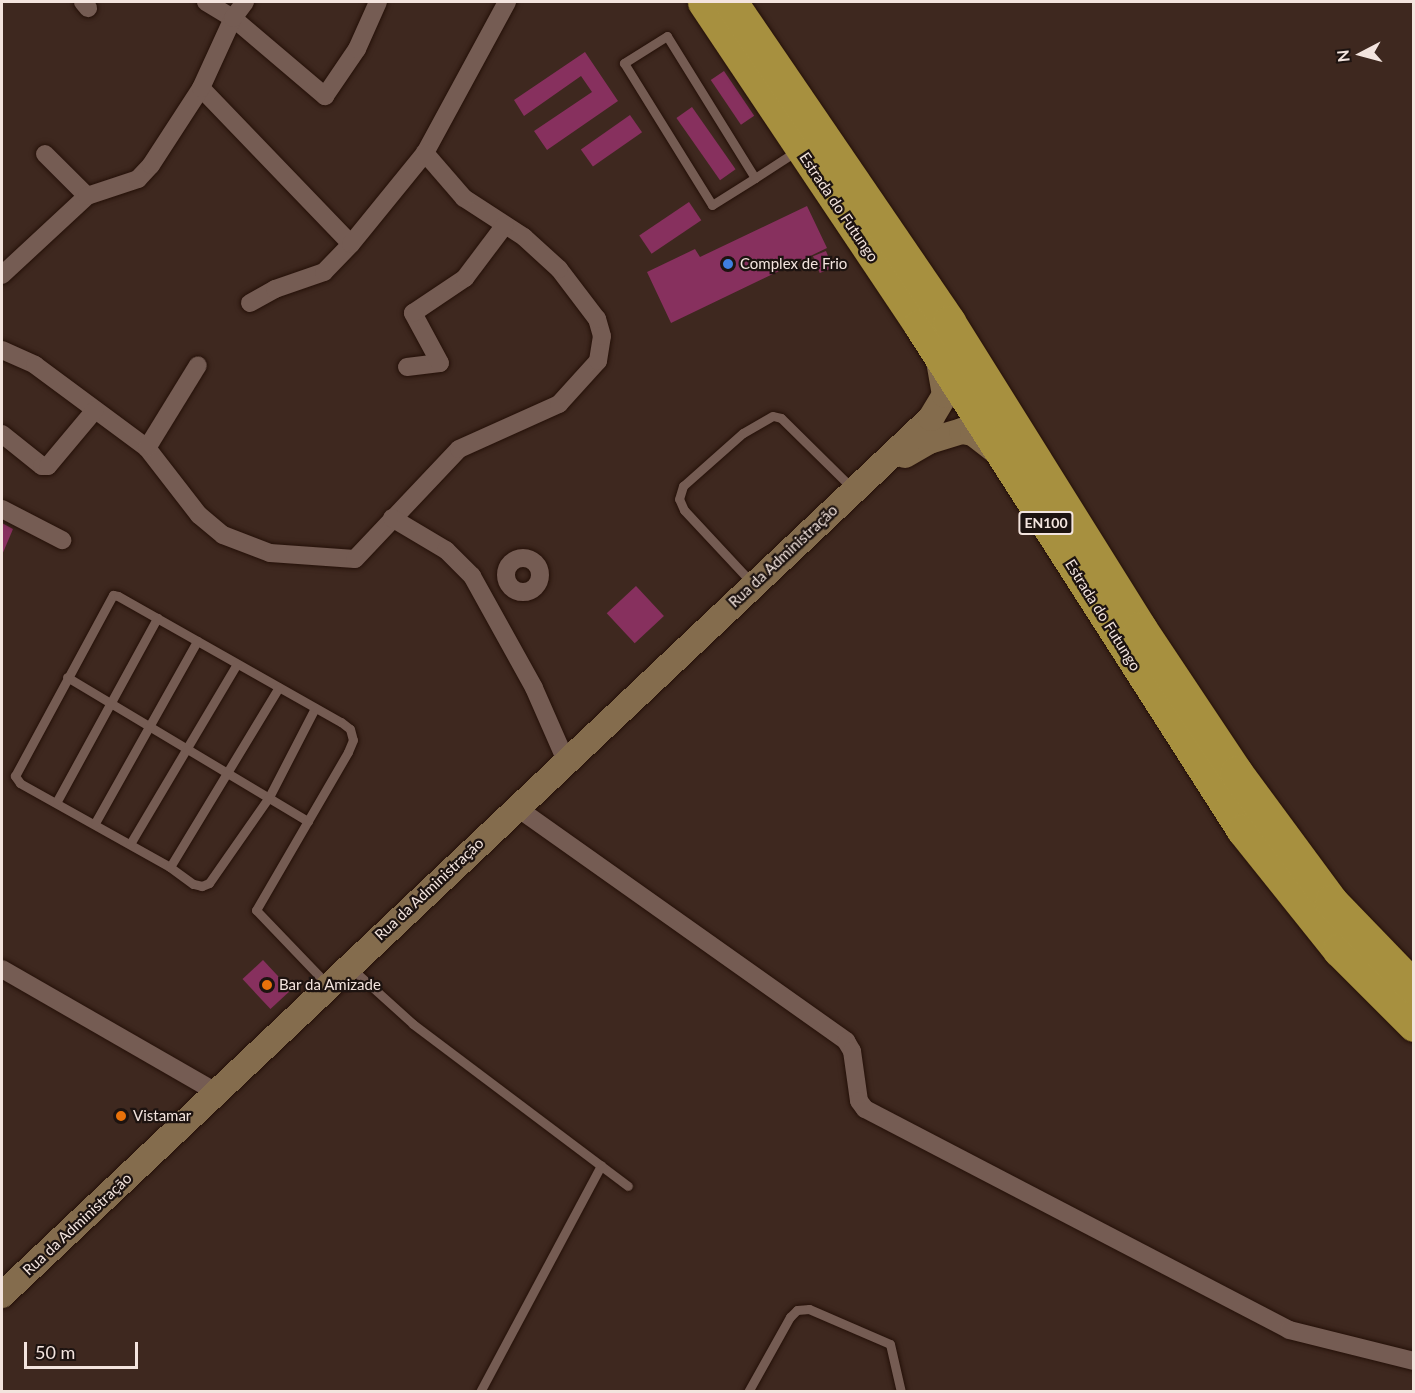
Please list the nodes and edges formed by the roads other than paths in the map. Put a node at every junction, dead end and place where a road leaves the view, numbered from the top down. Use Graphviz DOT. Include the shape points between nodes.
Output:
graph roads {
  1 [pos="206,2"];
  2 [pos="245,2"];
  3 [pos="378,2"];
  4 [pos="507,2"];
  5 [pos="704,2"];
  6 [pos="731,2"];
  7 [pos="232,18"];
  8 [pos="201,88"];
  9 [pos="800,149"];
  10 [pos="425,153"];
  11 [pos="45,154"];
  12 [pos="755,178"];
  13 [pos="87,196"];
  14 [pos="505,225"];
  15 [pos="351,244"];
  16 [pos="2,275"];
  17 [pos="250,303"];
  18 [pos="920,325"];
  19 [pos="2,350"];
  20 [pos="198,365"];
  21 [pos="407,367"];
  22 [pos="95,410"];
  23 [pos="2,435"];
  24 [pos="147,448"];
  25 [pos="1009,465"];
  26 [pos="856,487"];
  27 [pos="2,509"];
  28 [pos="392,518"];
  29 [pos="62,540"];
  30 [pos="753,584"];
  31 [pos="508,585"];
  32 [pos="486,598"];
  33 [pos="157,618"];
  34 [pos="197,641"];
  35 [pos="237,664"];
  36 [pos="67,677"];
  37 [pos="279,687"];
  38 [pos="111,701"];
  39 [pos="315,708"];
  40 [pos="150,725"];
  41 [pos="187,748"];
  42 [pos="566,761"];
  43 [pos="227,772"];
  44 [pos="269,798"];
  45 [pos="57,801"];
  46 [pos="516,807"];
  47 [pos="308,821"];
  48 [pos="95,823"];
  49 [pos="130,844"];
  50 [pos="170,867"];
  51 [pos="348,966"];
  52 [pos="2,969"];
  53 [pos="329,986"];
  54 [pos="1413,987"];
  55 [pos="1413,1025"];
  56 [pos="216,1092"];
  57 [pos="601,1165"];
  58 [pos="628,1186"];
  59 [pos="2,1295"];
  60 [pos="1413,1361"];
  61 [pos="480,1392"];
  62 [pos="748,1392"];
  63 [pos="901,1392"];
  1 -- 7 [label="street"];
  2 -- 7 [label="street"];
  3 -- 7 [label="street" via="357,49 325,96"];
  4 -- 10 [label="street"];
  5 -- 9 [label="highway, Estrada do Futungo / EN100"];
  6 -- 54 [label="highway, Estrada do Futungo / EN100" via="950,322 1140,628 1236,772 1331,901"];
  7 -- 8 [label="street"];
  8 -- 13 [label="street" via="138,179"];
  8 -- 15 [label="street"];
  9 -- 12 [label="lane"];
  9 -- 18 [label="highway, Estrada do Futungo / EN100"];
  10 -- 14 [label="street" via="464,198"];
  10 -- 15 [label="street"];
  11 -- 13 [label="street"];
  12 -- 12 [label="lane" via="712,205 624,63 667,36"];
  13 -- 16 [label="street"];
  14 -- 21 [label="street" via="465,278 413,313 440,363"];
  14 -- 28 [label="street" via="547,255 597,319 602,336 598,361 559,404 459,449"];
  15 -- 17 [label="street" via="324,272 275,289"];
  18 -- 25 [label="highway, Estrada do Futungo / EN100"];
  18 -- 26 [label="street" via="942,369 945,395 931,418"];
  19 -- 22 [label="street" via="35,365"];
  20 -- 24 [label="street"];
  22 -- 23 [label="street" via="48,466 42,466"];
  22 -- 24 [label="street"];
  24 -- 28 [label="street" via="199,515 244,545 270,553 355,559"];
  25 -- 26 [label="street" via="984,440 962,431 929,441"];
  25 -- 55 [label="highway, Estrada do Futungo / EN100" via="1243,830 1339,950"];
  26 -- 30 [label="street, Rua da Administração"];
  26 -- 30 [label="lane" via="781,418 773,416 742,433 683,486 679,499 684,510"];
  27 -- 29 [label="street"];
  28 -- 32 [label="street" via="446,550 472,576"];
  30 -- 42 [label="street, Rua da Administração"];
  31 -- 32 [label="street"];
  32 -- 42 [label="street" via="534,688"];
  33 -- 34 [label="lane"];
  33 -- 36 [label="lane" via="118,596 110,597"];
  33 -- 38 [label="lane"];
  34 -- 35 [label="lane"];
  34 -- 40 [label="lane"];
  35 -- 37 [label="lane"];
  35 -- 41 [label="lane"];
  36 -- 38 [label="lane"];
  36 -- 45 [label="lane" via="15,776"];
  37 -- 39 [label="lane"];
  37 -- 43 [label="lane"];
  38 -- 40 [label="lane"];
  38 -- 45 [label="lane"];
  39 -- 44 [label="lane"];
  39 -- 47 [label="lane" via="350,729 353,740"];
  40 -- 41 [label="lane"];
  40 -- 48 [label="lane"];
  41 -- 43 [label="lane"];
  41 -- 49 [label="lane"];
  42 -- 46 [label="street, Rua da Administração"];
  43 -- 44 [label="lane"];
  43 -- 50 [label="lane"];
  44 -- 47 [label="lane"];
  44 -- 50 [label="lane" via="209,884 193,884"];
  45 -- 48 [label="lane"];
  46 -- 51 [label="street, Rua da Administração"];
  46 -- 60 [label="street" via="846,1041 852,1051 859,1101 865,1109 1289,1330"];
  47 -- 53 [label="lane" via="256,910"];
  48 -- 49 [label="lane"];
  49 -- 50 [label="lane"];
  51 -- 53 [label="street, Rua da Administração"];
  51 -- 57 [label="lane" via="431,1038"];
  52 -- 56 [label="street"];
  53 -- 56 [label="street, Rua da Administração"];
  56 -- 59 [label="street, Rua da Administração"];
  57 -- 58 [label="lane"];
  57 -- 61 [label="lane"];
  62 -- 63 [label="lane" via="790,1317 797,1310 809,1309 890,1344"];
}
